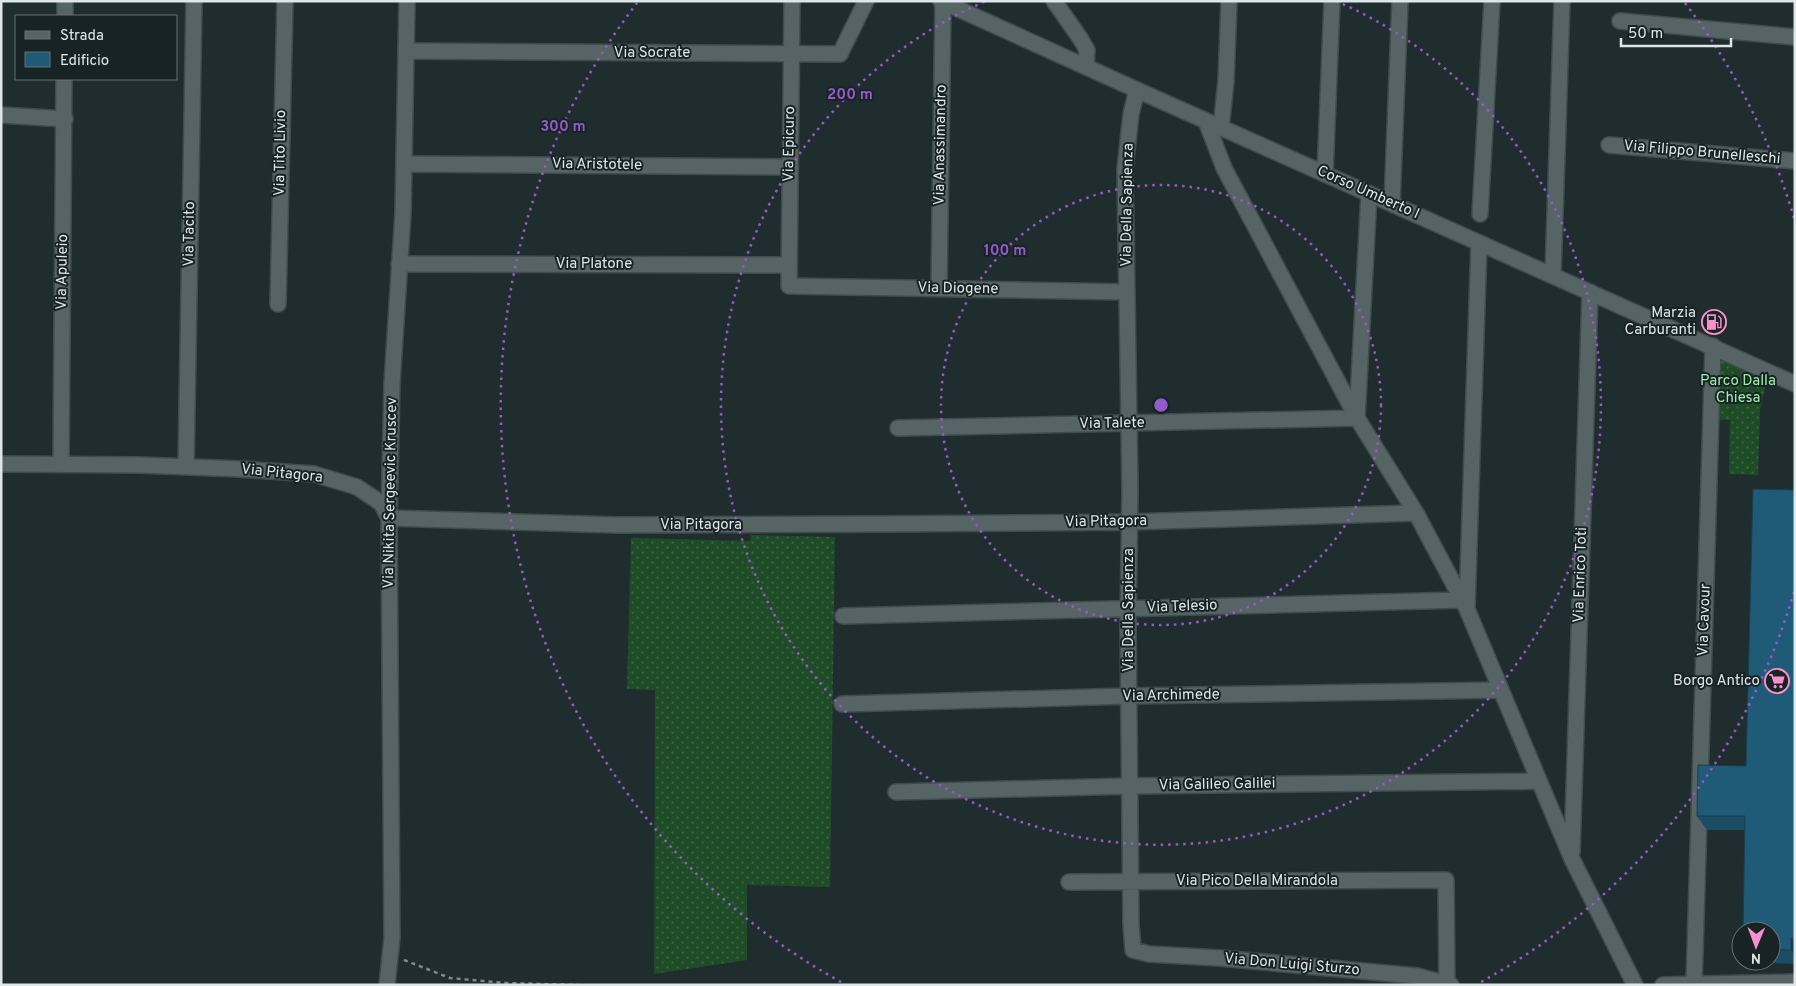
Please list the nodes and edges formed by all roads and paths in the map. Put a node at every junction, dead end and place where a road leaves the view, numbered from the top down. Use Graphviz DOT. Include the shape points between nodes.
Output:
graph roads {
  1 [pos="65,1"];
  2 [pos="194,1"];
  3 [pos="284,1"];
  4 [pos="406,1"];
  5 [pos="792,1"];
  6 [pos="866,1"];
  7 [pos="1054,1"];
  8 [pos="1229,1"];
  9 [pos="1332,1"];
  10 [pos="1400,1"];
  11 [pos="1492,1"];
  12 [pos="1562,1"];
  13 [pos="942,2"];
  14 [pos="65,15"];
  15 [pos="1620,21"];
  16 [pos="1795,37"];
  17 [pos="406,51"];
  18 [pos="791,53"];
  19 [pos="1086,67"];
  20 [pos="64,80"];
  21 [pos="1137,90"];
  22 [pos="1,115"];
  23 [pos="65,119"];
  24 [pos="1206,121"];
  25 [pos="1221,128"];
  26 [pos="1610,145"];
  27 [pos="1795,161"];
  28 [pos="404,164"];
  29 [pos="790,167"];
  30 [pos="1325,174"];
  31 [pos="1370,194"];
  32 [pos="1392,204"];
  33 [pos="1480,214"];
  34 [pos="1479,243"];
  35 [pos="400,264"];
  36 [pos="789,265"];
  37 [pos="1553,275"];
  38 [pos="789,286"];
  39 [pos="939,289"];
  40 [pos="1127,292"];
  41 [pos="1590,292"];
  42 [pos="278,304"];
  43 [pos="1713,346"];
  44 [pos="1795,384"];
  45 [pos="1357,418"];
  46 [pos="1129,424"];
  47 [pos="898,428"];
  48 [pos="1,464"];
  49 [pos="60,464"];
  50 [pos="186,467"];
  51 [pos="1416,513"];
  52 [pos="389,518"];
  53 [pos="1130,522"];
  54 [pos="1464,604"];
  55 [pos="1128,608"];
  56 [pos="843,616"];
  57 [pos="1501,690"];
  58 [pos="1129,696"];
  59 [pos="842,704"];
  60 [pos="1539,781"];
  61 [pos="1130,786"];
  62 [pos="896,792"];
  63 [pos="1572,859"];
  64 [pos="1069,882"];
  65 [pos="1131,882"];
  66 [pos="1133,950"];
  67 [pos="391,954"];
  68 [pos="1795,982"];
  69 [pos="1694,984"];
  70 [pos="387,985"];
  71 [pos="579,985"];
  72 [pos="1448,985"];
  73 [pos="1635,985"];
  74 [pos="1663,985"];
  1 -- 14 [label="street"];
  2 -- 50 [label="street, Via Tacito"];
  3 -- 42 [label="street, Via Tito Livio"];
  4 -- 17 [label="street, Via Nikita Sergeevic Kruscev"];
  5 -- 18 [label="street, Via Epicuro"];
  6 -- 18 [label="street, Via Socrate" via="840,54"];
  7 -- 19 [label="street" via="1087,50"];
  8 -- 25 [label="street"];
  9 -- 30 [label="street"];
  10 -- 32 [label="street"];
  11 -- 33 [label="street"];
  12 -- 37 [label="street"];
  13 -- 19 [label="street, Corso Umberto I"];
  13 -- 39 [label="street, Via Anassimandro"];
  15 -- 16 [label="street"];
  17 -- 18 [label="street, Via Socrate"];
  17 -- 28 [label="street, Via Nikita Sergeevic Kruscev"];
  18 -- 29 [label="street, Via Epicuro"];
  19 -- 21 [label="street, Corso Umberto I"];
  20 -- 23 [label="street, Via Apuleio"];
  21 -- 24 [label="street, Corso Umberto I"];
  21 -- 40 [label="street, Via Della Sapienza" via="1125,170"];
  22 -- 23 [label="street"];
  23 -- 49 [label="street, Via Apuleio"];
  24 -- 25 [label="street, Corso Umberto I"];
  24 -- 45 [label="street" via="1224,168"];
  25 -- 30 [label="street, Corso Umberto I"];
  26 -- 27 [label="street, Via Filippo Brunelleschi"];
  28 -- 29 [label="street, Via Aristotele"];
  28 -- 35 [label="street, Via Nikita Sergeevic Kruscev"];
  29 -- 36 [label="street, Via Epicuro"];
  30 -- 31 [label="street, Corso Umberto I"];
  31 -- 32 [label="street, Corso Umberto I"];
  31 -- 45 [label="street"];
  32 -- 34 [label="street, Corso Umberto I"];
  34 -- 37 [label="street, Corso Umberto I"];
  34 -- 54 [label="street"];
  35 -- 36 [label="street, Via Platone"];
  35 -- 52 [label="street, Via Nikita Sergeevic Kruscev" via="392,383"];
  36 -- 38 [label="street, Via Epicuro"];
  37 -- 41 [label="street, Corso Umberto I"];
  38 -- 39 [label="street, Via Diogene"];
  39 -- 40 [label="street, Via Diogene"];
  40 -- 46 [label="street, Via Della Sapienza"];
  41 -- 43 [label="street, Corso Umberto I"];
  41 -- 63 [label="street, Via Enrico Toti"];
  43 -- 44 [label="street, Corso Umberto I"];
  43 -- 69 [label="street, Via Cavour"];
  45 -- 46 [label="street, Via Talete"];
  45 -- 51 [label="street"];
  46 -- 47 [label="street, Via Talete"];
  46 -- 53 [label="street, Via Della Sapienza"];
  48 -- 49 [label="street, Via Pitagora"];
  49 -- 50 [label="street, Via Pitagora"];
  50 -- 52 [label="street, Via Pitagora" via="314,474 357,487 381,503"];
  51 -- 53 [label="street, Via Pitagora"];
  51 -- 54 [label="street"];
  52 -- 53 [label="street, Via Pitagora" via="617,525"];
  52 -- 67 [label="street, Via Nikita Sergeevic Kruscev"];
  53 -- 55 [label="street, Via Della Sapienza"];
  54 -- 55 [label="street, Via Telesio"];
  54 -- 57 [label="street"];
  55 -- 56 [label="street, Via Telesio"];
  55 -- 58 [label="street, Via Della Sapienza"];
  57 -- 58 [label="street, Via Archimede"];
  57 -- 60 [label="street"];
  58 -- 59 [label="street, Via Archimede"];
  58 -- 61 [label="street, Via Della Sapienza"];
  60 -- 61 [label="street, Via Galileo Galilei"];
  60 -- 63 [label="street"];
  61 -- 62 [label="street, Via Galileo Galilei"];
  61 -- 65 [label="street, Via Della Sapienza"];
  63 -- 73 [label="street"];
  64 -- 65 [label="street, Via Pico Della Mirandola"];
  65 -- 66 [label="street, Via Della Sapienza"];
  65 -- 72 [label="street, Via Pico Della Mirandola" via="1446,880"];
  66 -- 72 [label="street, Via Don Luigi Sturzo" via="1149,954 1417,976"];
  67 -- 70 [label="street, Via Nikita Sergeevic Kruscev"];
  67 -- 71 [label="path" via="450,978"];
  68 -- 69 [label="street"];
  69 -- 74 [label="street"];
}
